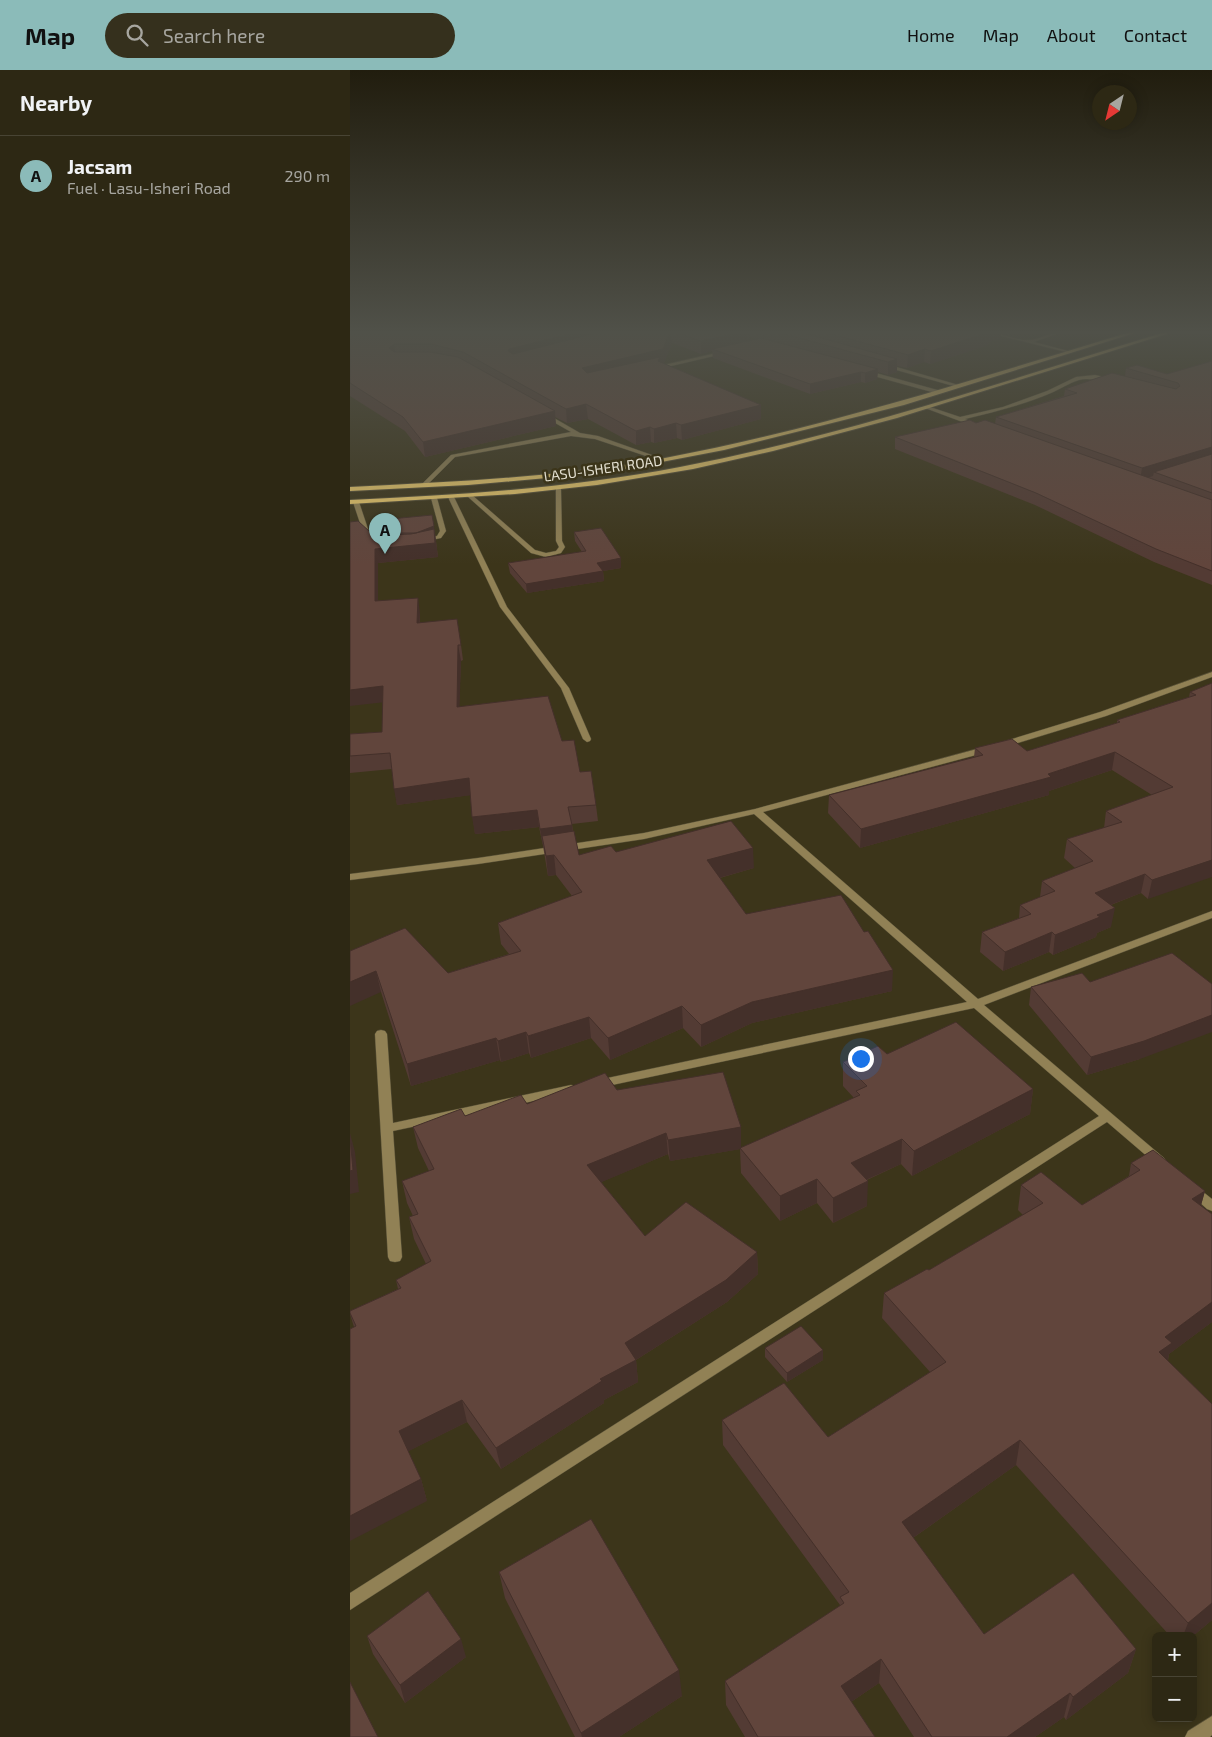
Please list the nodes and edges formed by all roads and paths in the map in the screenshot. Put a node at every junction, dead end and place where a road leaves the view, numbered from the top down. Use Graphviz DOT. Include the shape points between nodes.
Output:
graph roads {
  1 [pos="537,410"];
  2 [pos="874,410"];
  3 [pos="921,410"];
  4 [pos="933,410"];
  5 [pos="998,410"];
  6 [pos="959,419"];
  7 [pos="986,429"];
  8 [pos="579,434"];
  9 [pos="663,460"];
  10 [pos="423,486"];
  11 [pos="558,488"];
  12 [pos="350,489"];
  13 [pos="470,496"];
  14 [pos="450,497"];
  15 [pos="434,498"];
  16 [pos="353,502"];
  17 [pos="372,542"];
  18 [pos="416,542"];
  19 [pos="1212,674"];
  20 [pos="587,739"];
  21 [pos="756,811"];
  22 [pos="350,877"];
  23 [pos="1212,914"];
  24 [pos="976,1004"];
  25 [pos="381,1034"];
  26 [pos="1108,1116"];
  27 [pos="388,1128"];
  28 [pos="1167,1167"];
  29 [pos="1182,1180"];
  30 [pos="1212,1206"];
  31 [pos="395,1257"];
  32 [pos="350,1602"];
  33 [pos="1212,1725"];
  34 [pos="1194,1737"];
  1 -- 8 [label="street"];
  2 -- 9 [label="main road, LASU-ISHERI ROAD" via="763,440"];
  3 -- 11 [label="main road, LASU-ISHERI ROAD" via="696,466"];
  4 -- 6 [label="street"];
  5 -- 6 [label="street"];
  6 -- 7 [label="street"];
  8 -- 9 [label="street"];
  8 -- 10 [label="street" via="461,453 453,456"];
  9 -- 10 [label="main road, LASU-ISHERI ROAD" via="529,478"];
  10 -- 12 [label="main road, LASU-ISHERI ROAD"];
  11 -- 13 [label="main road, LASU-ISHERI ROAD"];
  11 -- 13 [label="street" via="559,541 562,547 559,552 546,555 533,552"];
  13 -- 14 [label="main road, LASU-ISHERI ROAD"];
  14 -- 15 [label="main road, LASU-ISHERI ROAD"];
  14 -- 20 [label="street" via="504,607 565,688"];
  15 -- 16 [label="main road, LASU-ISHERI ROAD"];
  15 -- 18 [label="street" via="443,531 431,540"];
  16 -- 17 [label="street" via="367,538"];
  19 -- 21 [label="street" via="1044,734"];
  21 -- 22 [label="street" via="644,836"];
  21 -- 24 [label="street"];
  23 -- 24 [label="street"];
  24 -- 26 [label="street"];
  24 -- 27 [label="street"];
  25 -- 27 [label="street"];
  26 -- 28 [label="street"];
  26 -- 32 [label="street"];
  27 -- 31 [label="street"];
  29 -- 30 [label="street"];
  33 -- 34 [label="street"];
}
